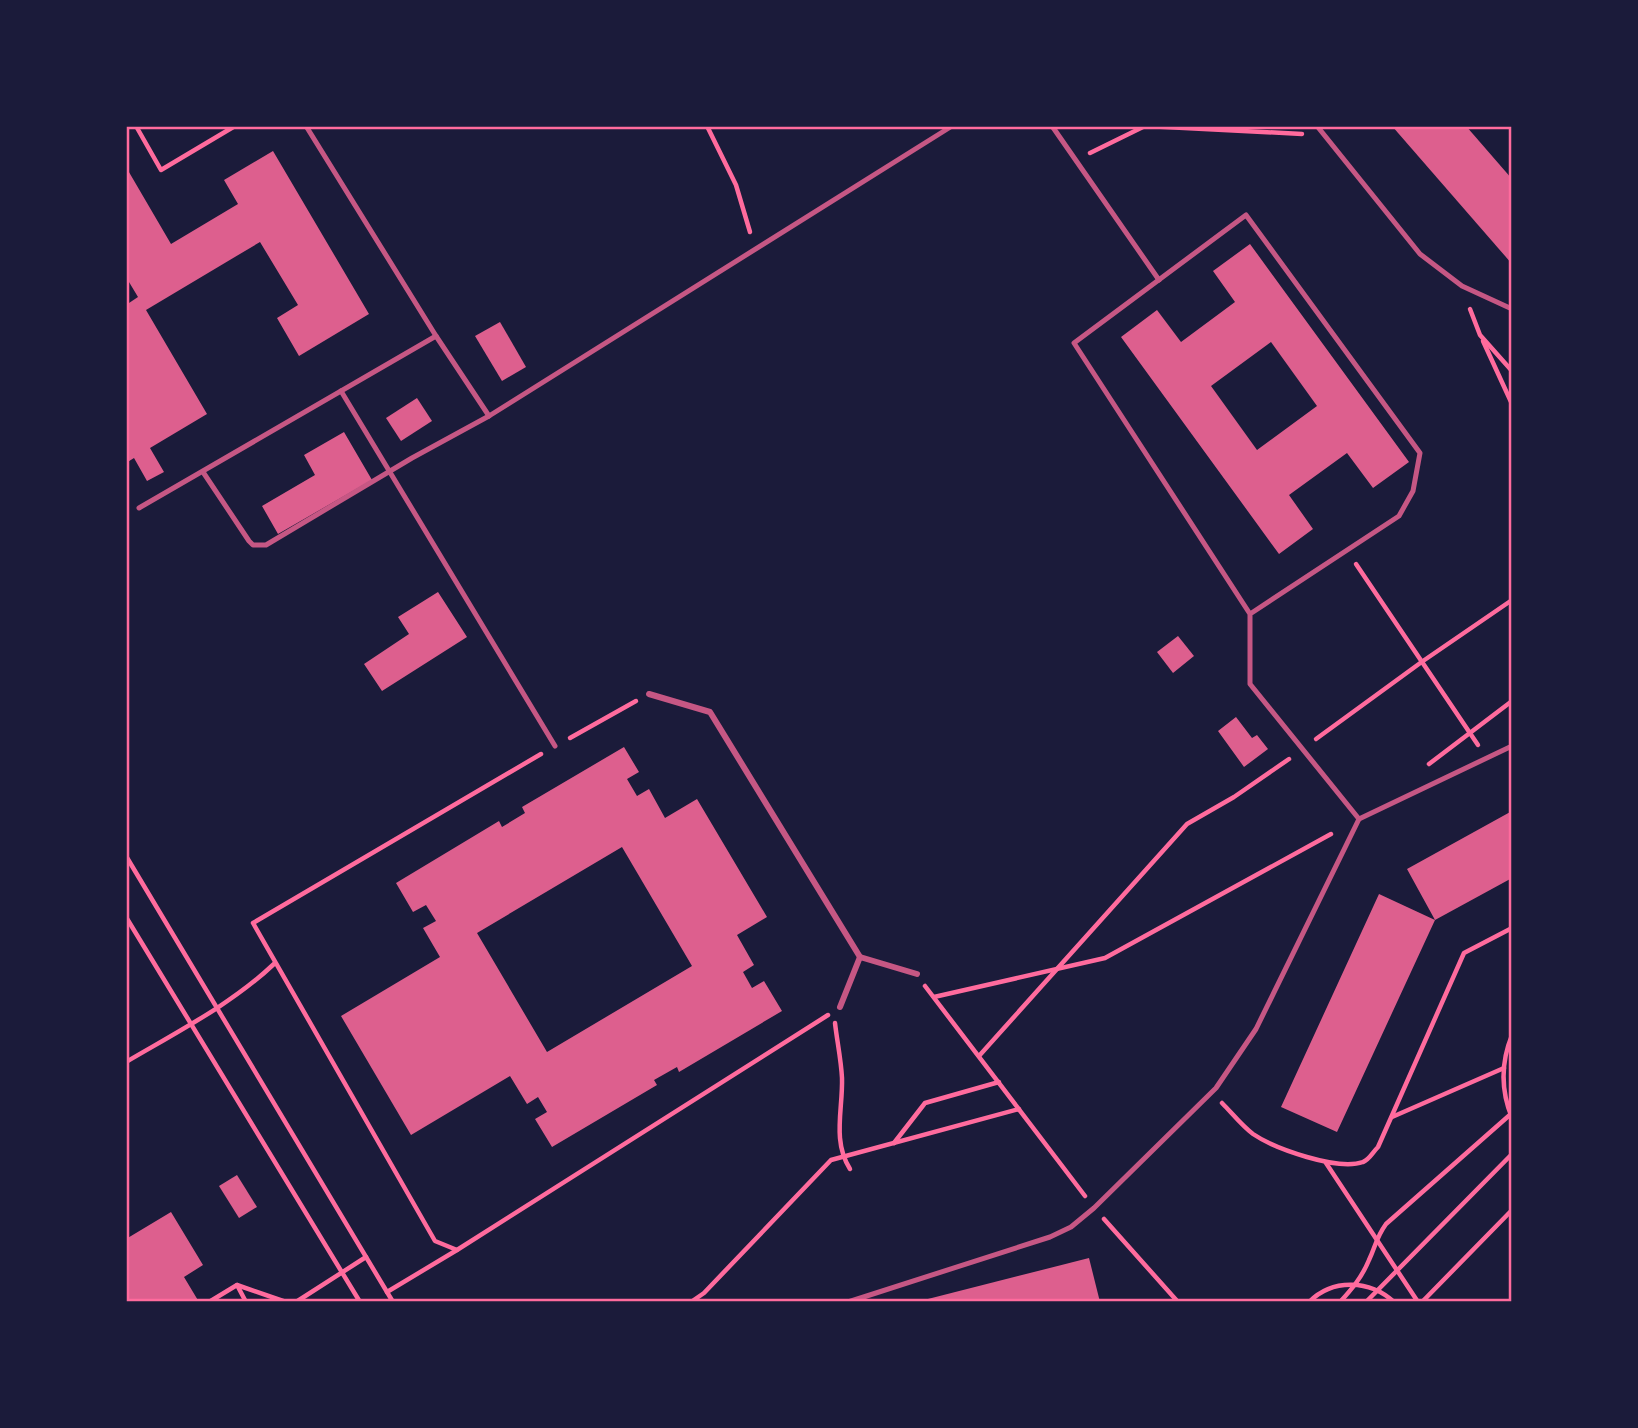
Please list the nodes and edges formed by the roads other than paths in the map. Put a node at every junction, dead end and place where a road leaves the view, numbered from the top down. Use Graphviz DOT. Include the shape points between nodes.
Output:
graph roads {
  1 [pos="306,126"];
  2 [pos="952,126"];
  3 [pos="1052,126"];
  4 [pos="1317,126"];
  5 [pos="1159,280"];
  6 [pos="1512,309"];
  7 [pos="436,336"];
  8 [pos="341,391"];
  9 [pos="489,416"];
  10 [pos="203,472"];
  11 [pos="390,472"];
  12 [pos="139,508"];
  13 [pos="1250,614"];
  14 [pos="649,694"];
  15 [pos="555,746"];
  16 [pos="1512,746"];
  17 [pos="1359,819"];
  18 [pos="860,957"];
  19 [pos="917,974"];
  20 [pos="840,1007"];
  21 [pos="848,1302"];
  1 -- 7 [label="lane"];
  2 -- 9 [label="lane"];
  3 -- 5 [label="lane"];
  4 -- 6 [label="lane" via="1420,254 1462,286"];
  5 -- 13 [label="lane" via="1074,342"];
  5 -- 13 [label="lane" via="1246,215 1420,453 1413,491 1399,516"];
  7 -- 8 [label="lane"];
  7 -- 9 [label="lane"];
  8 -- 10 [label="lane"];
  8 -- 11 [label="lane"];
  9 -- 11 [label="lane"];
  10 -- 11 [label="lane" via="249,541 260,546"];
  10 -- 12 [label="lane"];
  11 -- 15 [label="lane"];
  13 -- 17 [label="lane" via="1250,684"];
  14 -- 18 [label="street" via="710,712"];
  16 -- 17 [label="lane"];
  17 -- 21 [label="lane" via="1256,1029 1211,1092 1094,1208 1050,1237"];
  18 -- 19 [label="street"];
  18 -- 20 [label="street"];
}
